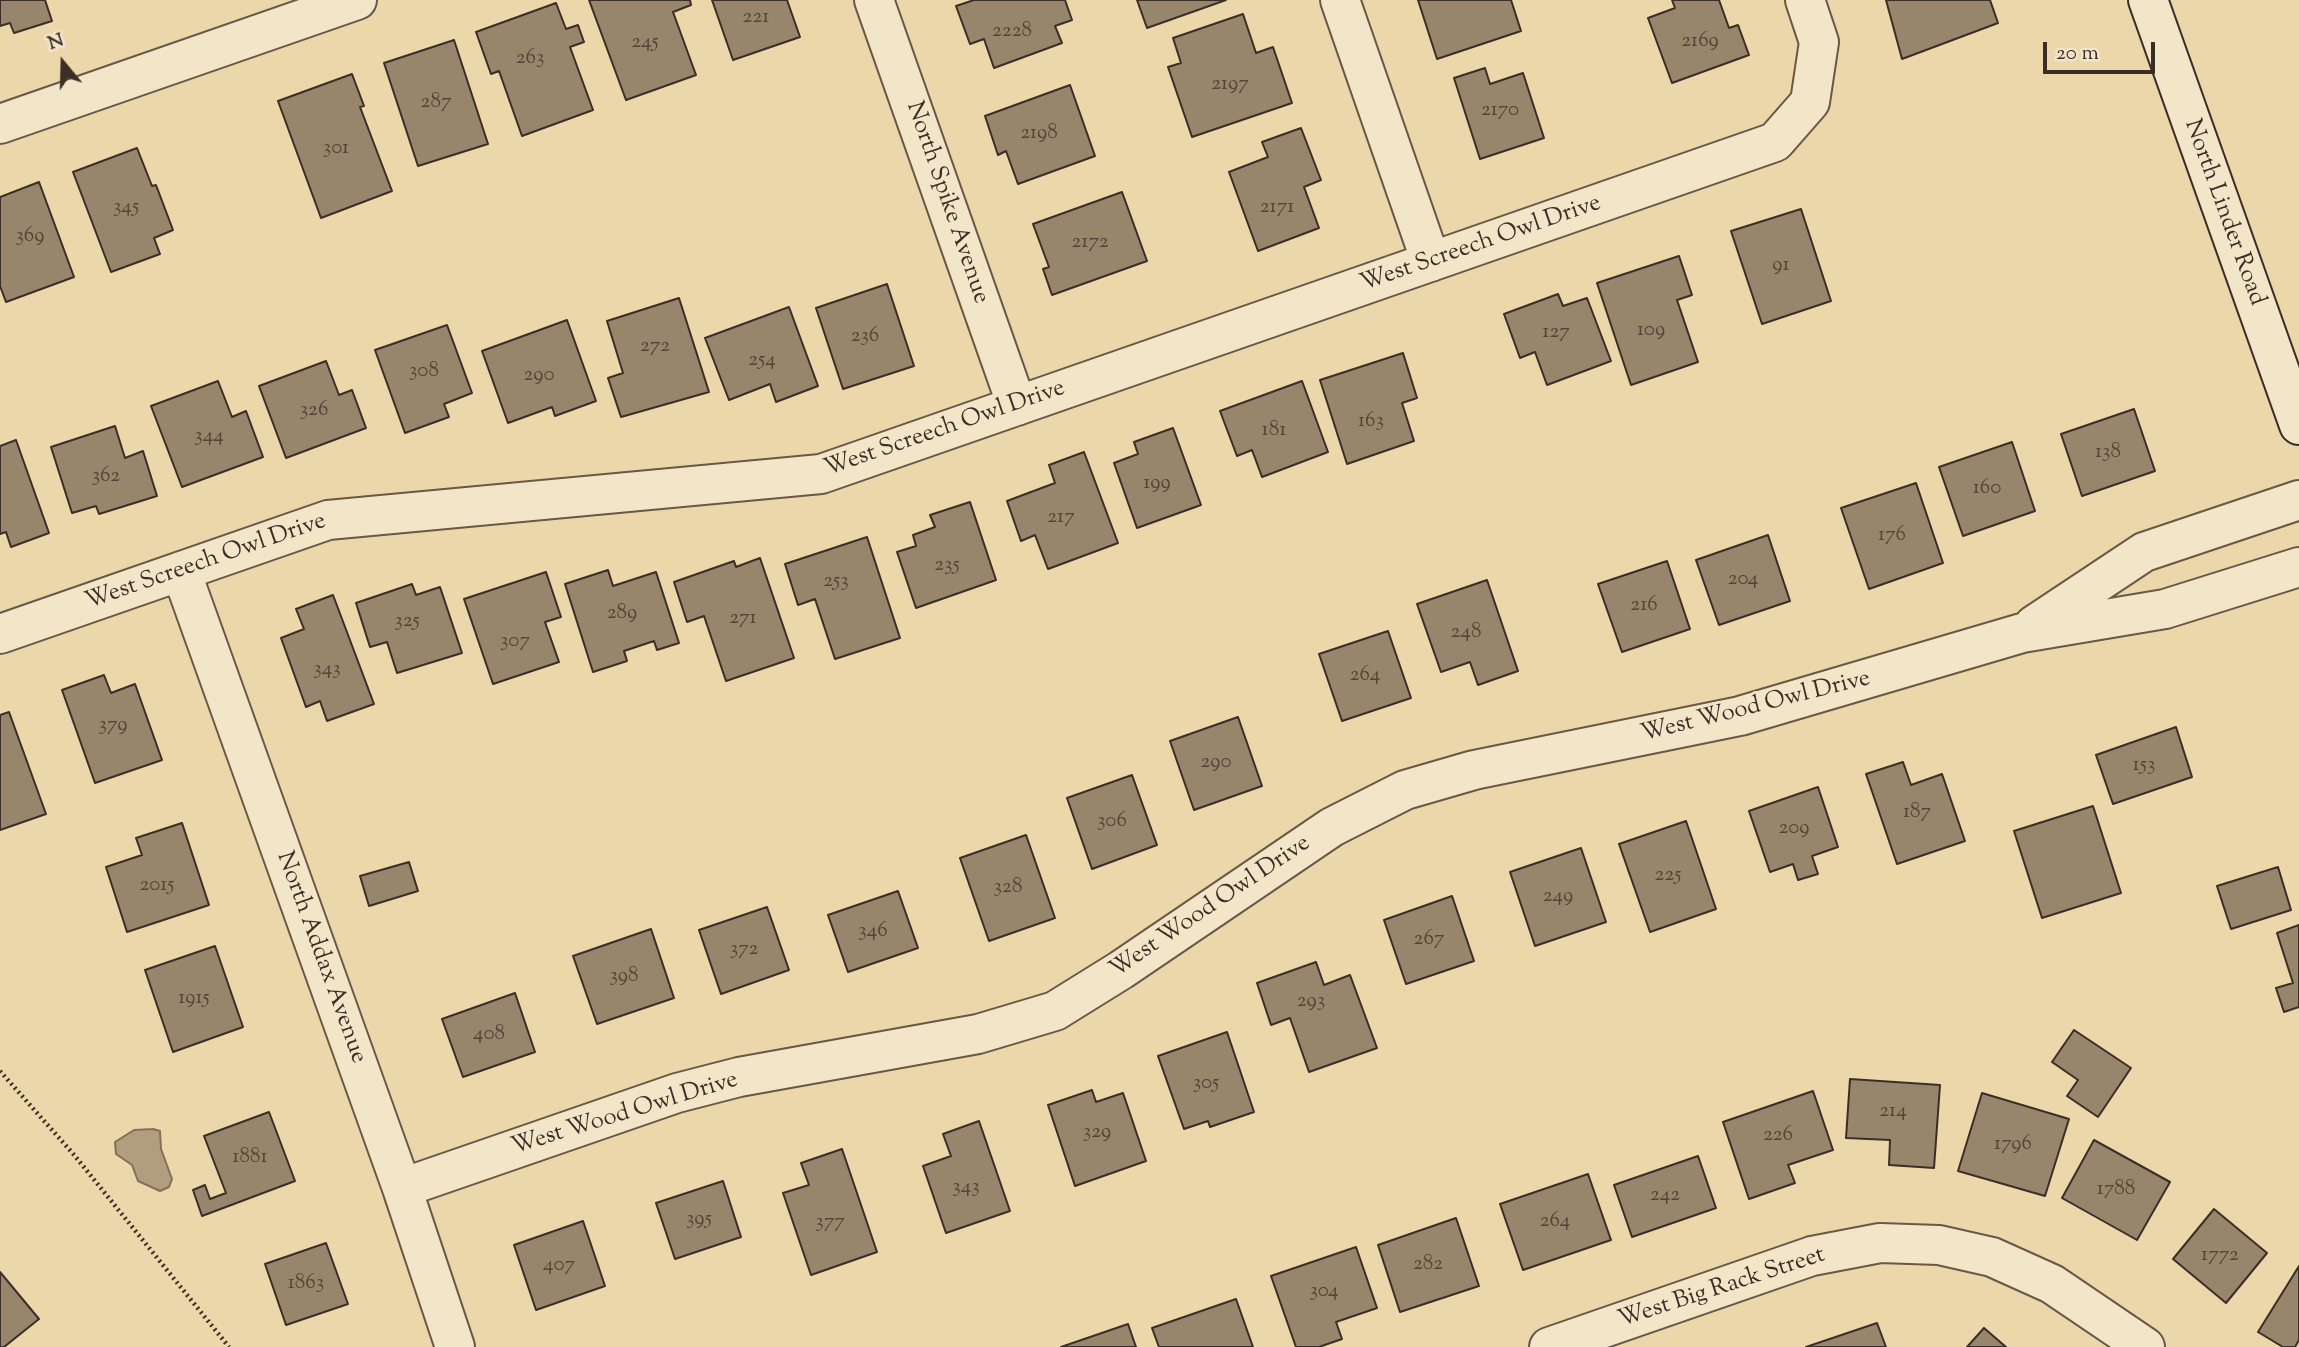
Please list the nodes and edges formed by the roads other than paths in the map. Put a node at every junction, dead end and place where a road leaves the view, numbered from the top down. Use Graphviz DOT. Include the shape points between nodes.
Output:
graph roads {
  1 [pos="357,0"];
  2 [pos="874,0"];
  3 [pos="1340,0"];
  4 [pos="1805,0"];
  5 [pos="2148,0"];
  6 [pos="0,124"];
  7 [pos="1430,262"];
  8 [pos="1017,406"];
  9 [pos="2299,425"];
  10 [pos="2299,500"];
  11 [pos="2299,567"];
  12 [pos="181,571"];
  13 [pos="2022,633"];
  14 [pos="0,634"];
  15 [pos="402,1188"];
  16 [pos="455,1347"];
  17 [pos="1549,1347"];
  18 [pos="2145,1347"];
  1 -- 6 [label="street"];
  2 -- 8 [label="street, North Spike Avenue"];
  3 -- 7 [label="street"];
  4 -- 7 [label="street, West Screech Owl Drive" via="1819,42 1810,102 1775,142"];
  5 -- 9 [label="street, North Linder Road"];
  7 -- 8 [label="street, West Screech Owl Drive"];
  8 -- 12 [label="street, West Screech Owl Drive" via="821,474 328,520"];
  10 -- 13 [label="street, West Wood Owl Drive" via="2144,552"];
  11 -- 13 [label="street, West Wood Owl Drive" via="2165,609"];
  12 -- 14 [label="street, West Screech Owl Drive"];
  12 -- 15 [label="street, North Addax Avenue"];
  13 -- 15 [label="street, West Wood Owl Drive" via="1740,716 1474,770 1405,790 1332,827 1055,1010 978,1034 739,1077 677,1093"];
  15 -- 16 [label="street, North Addax Avenue"];
  17 -- 18 [label="street, West Big Rack Street" via="1812,1255 1880,1243 1939,1245 1992,1257 2052,1284"];
}
